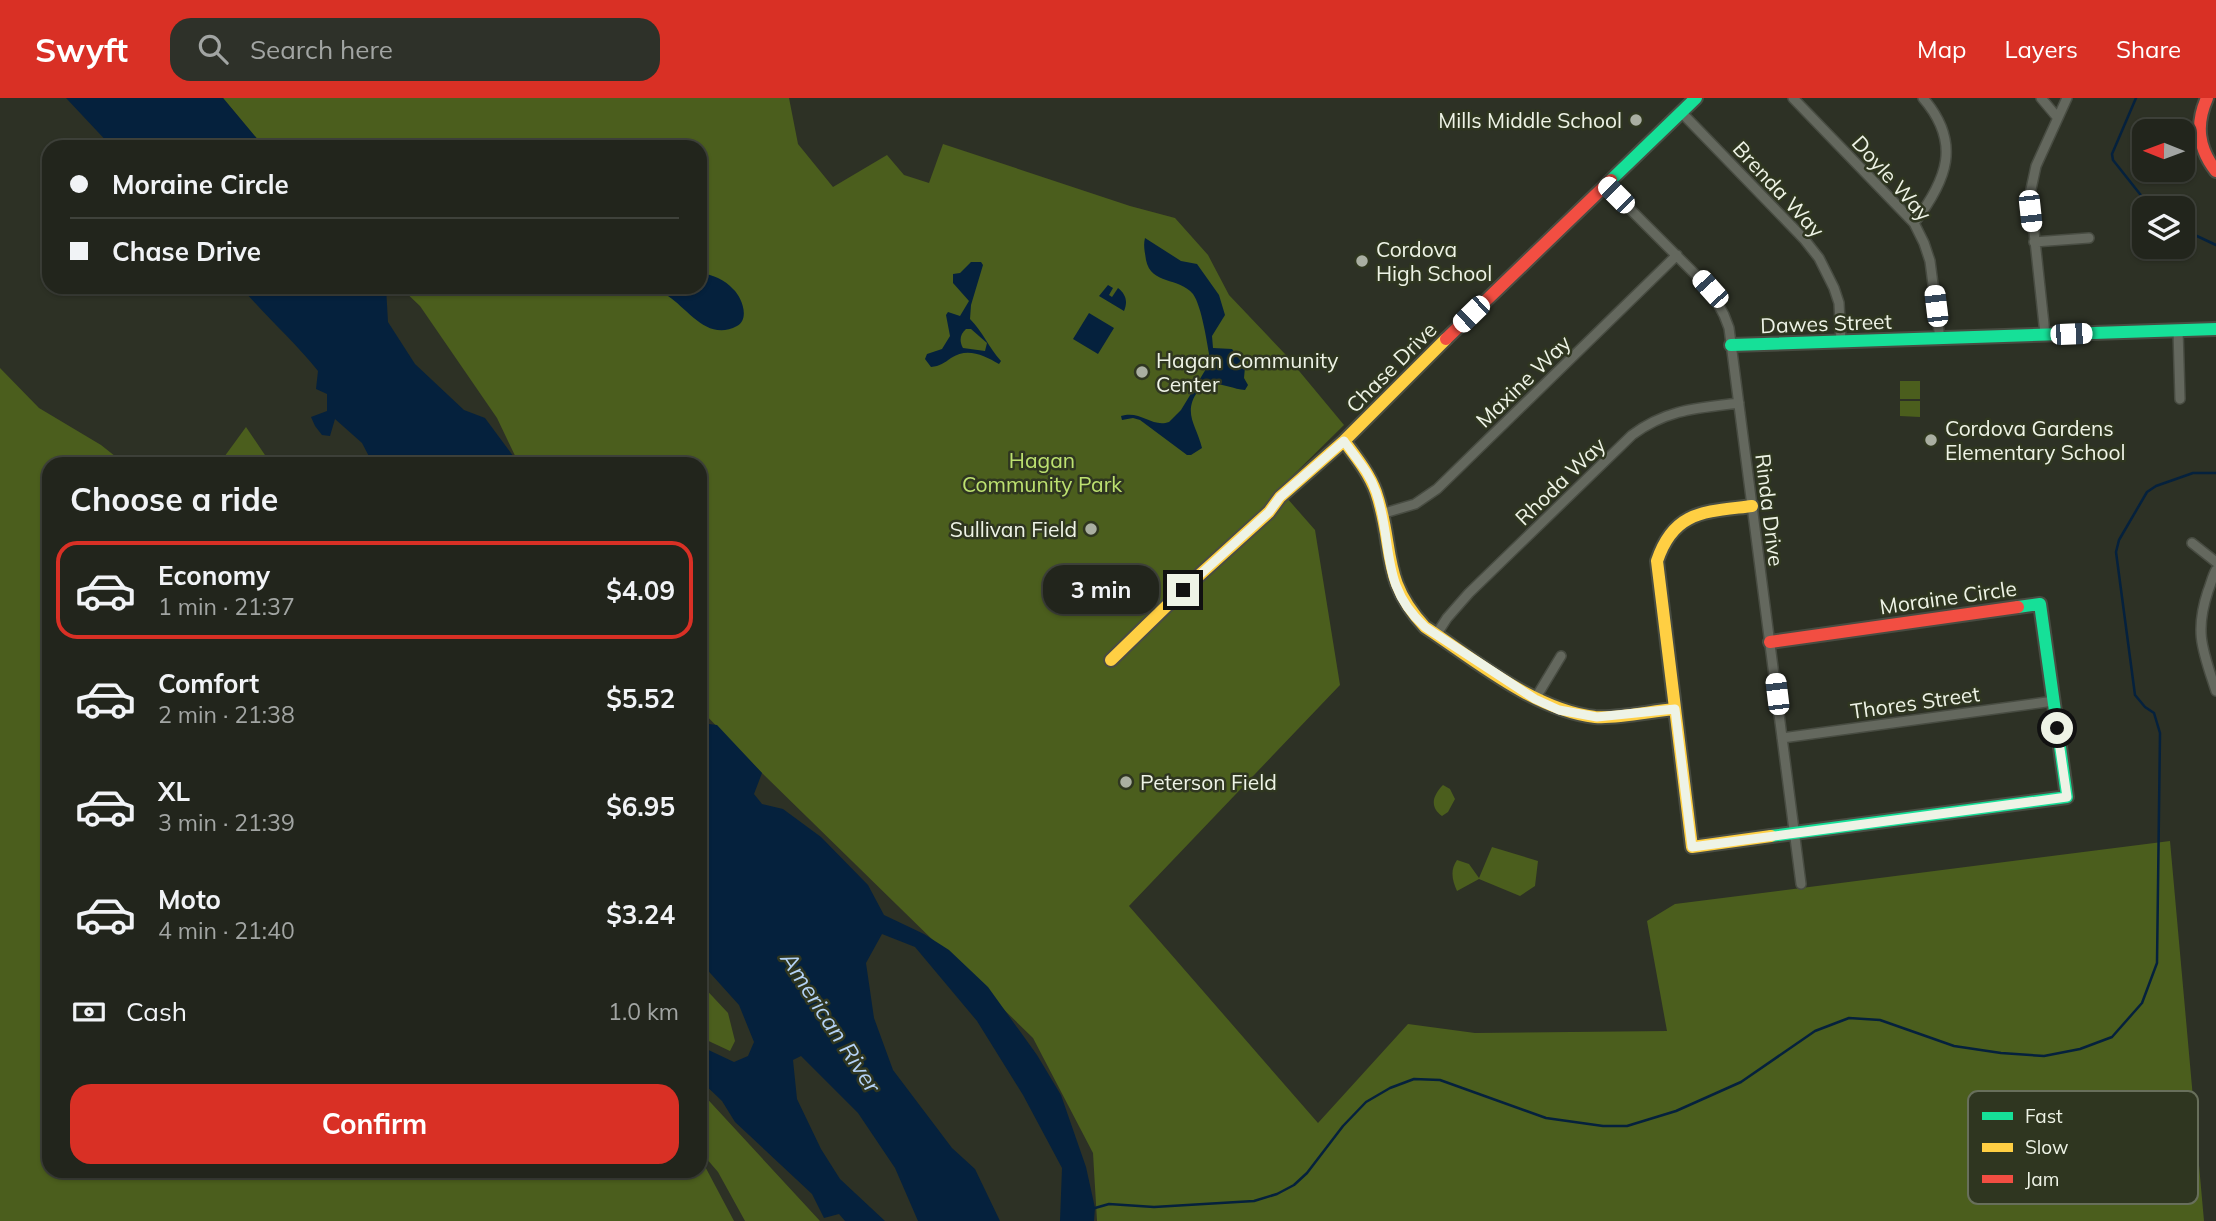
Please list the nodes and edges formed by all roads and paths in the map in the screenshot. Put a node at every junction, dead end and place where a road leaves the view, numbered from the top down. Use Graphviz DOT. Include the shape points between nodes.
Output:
graph roads {
  1 [pos="1696,98"];
  2 [pos="1793,98"];
  3 [pos="1923,98"];
  4 [pos="2042,98"];
  5 [pos="2067,98"];
  6 [pos="2207,98"];
  7 [pos="1681,112"];
  8 [pos="2057,117"];
  9 [pos="2216,171"];
  10 [pos="1606,185"];
  11 [pos="1914,223"];
  12 [pos="2089,238"];
  13 [pos="2034,242"];
  14 [pos="1677,255"];
  15 [pos="2216,329"];
  16 [pos="2178,330"];
  17 [pos="2045,334"];
  18 [pos="1940,339"];
  19 [pos="1841,342"];
  20 [pos="1731,345"];
  21 [pos="2180,399"];
  22 [pos="1739,403"];
  23 [pos="1344,441"];
  24 [pos="1752,506"];
  25 [pos="1381,514"];
  26 [pos="2192,543"];
  27 [pos="2216,562"];
  28 [pos="2216,570"];
  29 [pos="1436,635"];
  30 [pos="1770,642"];
  31 [pos="1562,656"];
  32 [pos="1111,660"];
  33 [pos="2212,662"];
  34 [pos="2216,691"];
  35 [pos="1535,699"];
  36 [pos="2054,701"];
  37 [pos="1675,709"];
  38 [pos="1782,738"];
  39 [pos="1794,833"];
  40 [pos="1801,884"];
  1 -- 7 [label="street, Chase Drive"];
  2 -- 11 [label="street, Doyle Way"];
  3 -- 11 [label="street" via="1945,136 1947,160 1939,187"];
  4 -- 8 [label="street"];
  5 -- 8 [label="street"];
  6 -- 9 [label="street" via="2200,114 2199,140"];
  7 -- 10 [label="street, Chase Drive"];
  7 -- 19 [label="street, Brenda Way" via="1819,258 1839,303"];
  8 -- 13 [label="street" via="2032,179"];
  10 -- 14 [label="street, Rinda Drive"];
  10 -- 23 [label="street, Chase Drive"];
  11 -- 18 [label="street, Doyle Way" via="1930,261"];
  12 -- 13 [label="street"];
  13 -- 17 [label="street"];
  14 -- 20 [label="street, Rinda Drive" via="1718,302"];
  14 -- 25 [label="street, Maxine Way" via="1437,489 1415,504"];
  15 -- 16 [label="street, Dawes Street"];
  16 -- 17 [label="street, Dawes Street"];
  16 -- 21 [label="street"];
  17 -- 18 [label="street, Dawes Street"];
  18 -- 19 [label="street, Dawes Street"];
  19 -- 20 [label="street, Dawes Street"];
  20 -- 22 [label="street, Rinda Drive"];
  22 -- 24 [label="street, Rinda Drive"];
  22 -- 29 [label="street, Rhoda Way" via="1672,413 1632,435 1460,602"];
  23 -- 25 [label="street" via="1369,476"];
  23 -- 32 [label="street, Chase Drive"];
  24 -- 30 [label="street, Rinda Drive"];
  24 -- 37 [label="street" via="1686,518 1660,548 1657,567"];
  25 -- 29 [label="street" via="1396,589 1410,612"];
  26 -- 27 [label="street"];
  28 -- 33 [label="street" via="2200,617 2201,643"];
  29 -- 35 [label="street"];
  30 -- 36 [label="street, Moraine Circle" via="2040,604"];
  30 -- 38 [label="street, Rinda Drive"];
  31 -- 35 [label="street"];
  33 -- 34 [label="street"];
  35 -- 37 [label="street" via="1559,710 1597,717"];
  36 -- 38 [label="street, Thores Street"];
  36 -- 39 [label="street, Moraine Circle" via="2067,797"];
  37 -- 39 [label="street" via="1692,847"];
  38 -- 39 [label="street, Rinda Drive"];
  39 -- 40 [label="street, Rinda Drive"];
}
